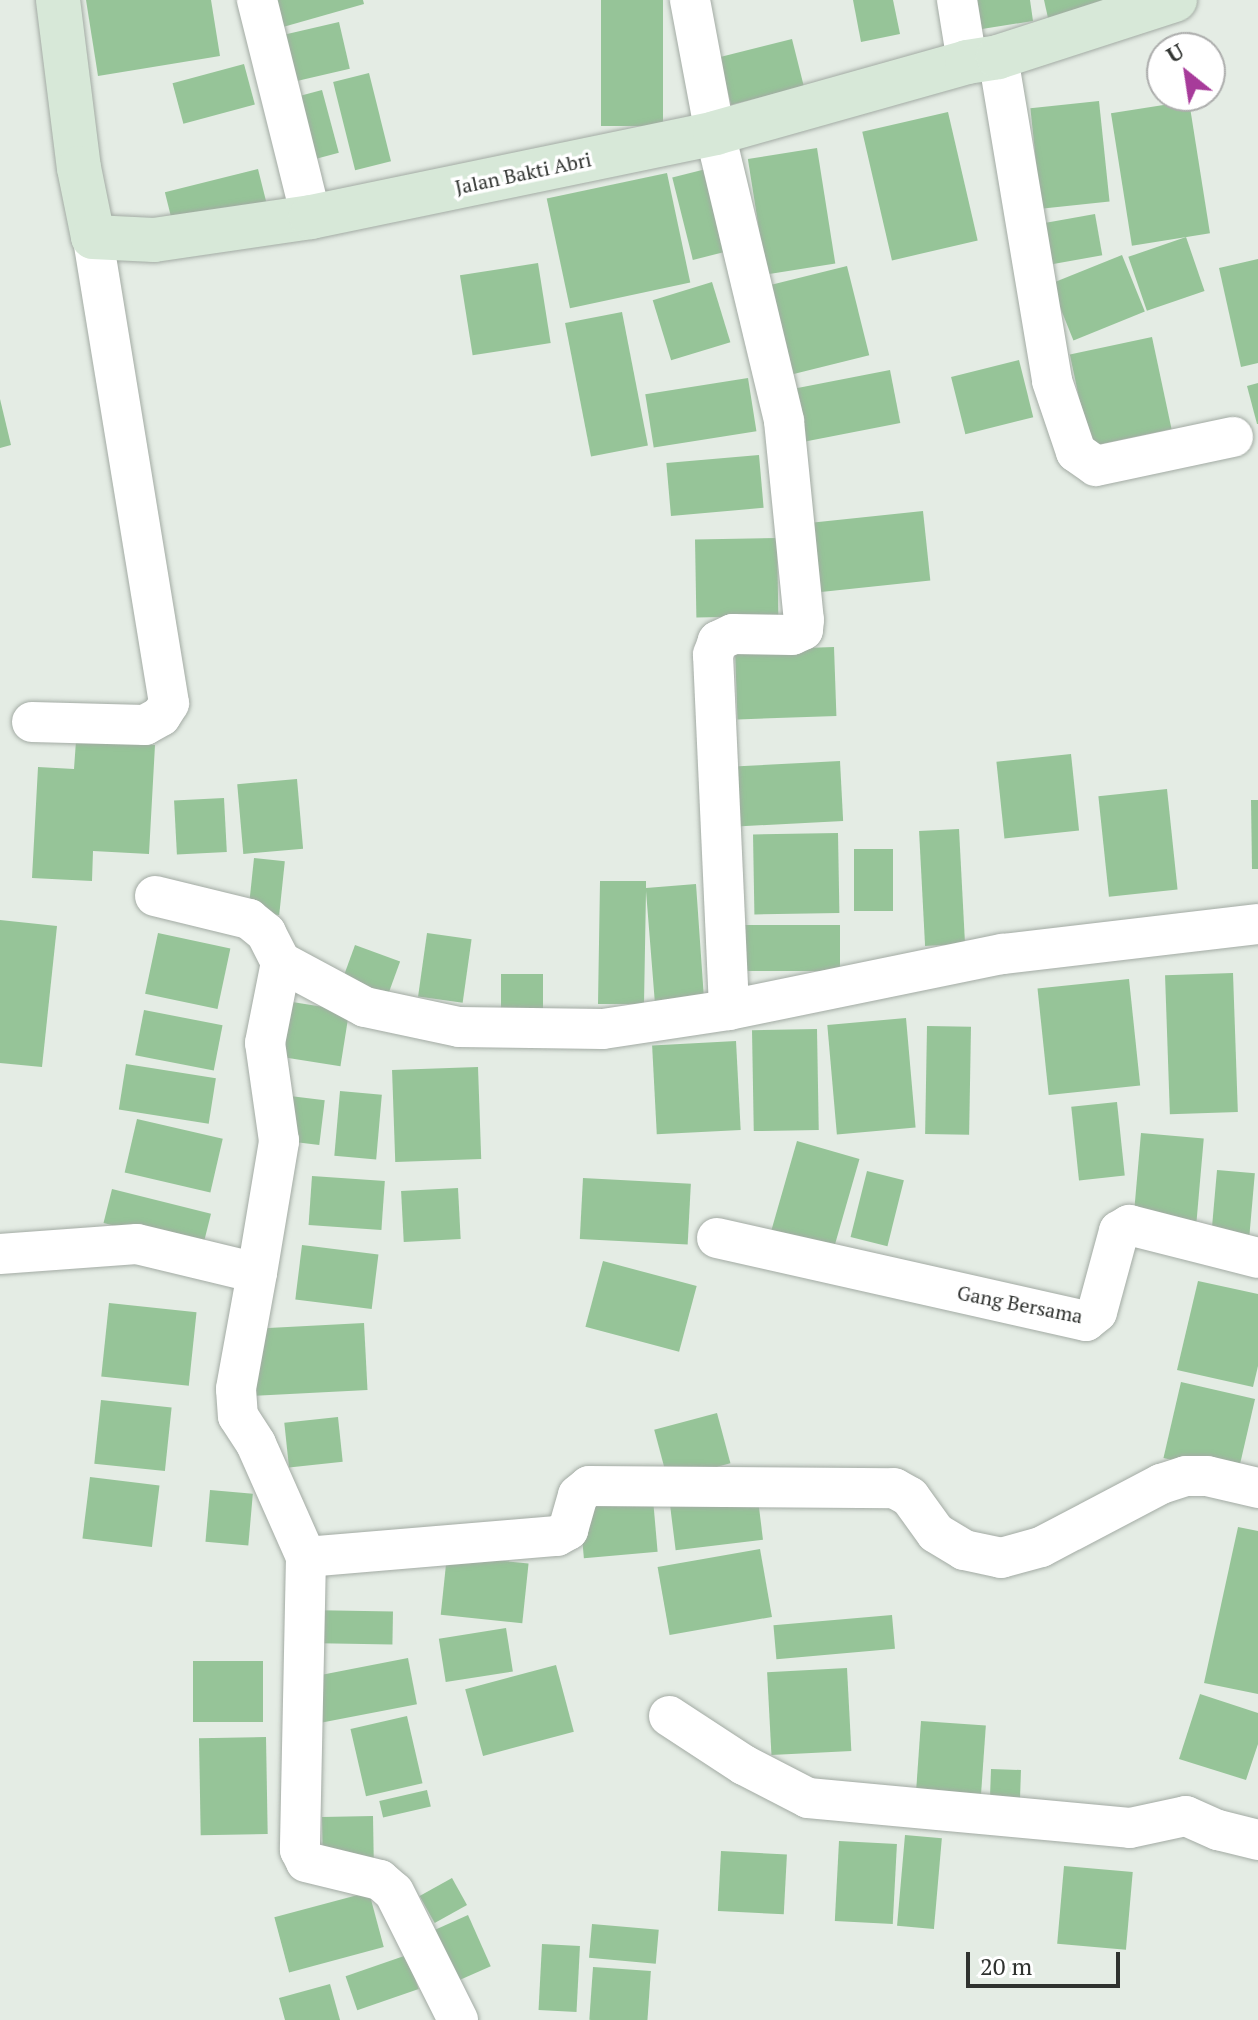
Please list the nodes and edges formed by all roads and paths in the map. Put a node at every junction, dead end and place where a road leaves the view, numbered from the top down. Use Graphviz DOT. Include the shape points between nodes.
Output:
graph roads {
  1 [pos="58,0"];
  2 [pos="257,0"];
  3 [pos="690,0"];
  4 [pos="957,0"];
  5 [pos="1175,0"];
  6 [pos="982,59"];
  7 [pos="715,133"];
  8 [pos="311,217"];
  9 [pos="93,237"];
  10 [pos="1233,437"];
  11 [pos="32,722"];
  12 [pos="155,896"];
  13 [pos="1258,924"];
  14 [pos="281,962"];
  15 [pos="729,1010"];
  16 [pos="717,1238"];
  17 [pos="0,1254"];
  18 [pos="1258,1258"];
  19 [pos="257,1273"];
  20 [pos="1258,1488"];
  21 [pos="306,1557"];
  22 [pos="669,1716"];
  23 [pos="1258,1840"];
  24 [pos="458,2020"];
  1 -- 9 [label="street"];
  2 -- 8 [label="street"];
  3 -- 7 [label="street"];
  4 -- 6 [label="street"];
  5 -- 6 [label="street, Jalan Bakti Abri"];
  6 -- 7 [label="street, Jalan Bakti Abri"];
  6 -- 10 [label="street" via="1052,381 1076,452 1096,466"];
  7 -- 8 [label="street, Jalan Bakti Abri"];
  7 -- 15 [label="street" via="784,421 804,620 803,630 792,635 733,634 718,641 713,655"];
  8 -- 9 [label="street, Jalan Bakti Abri" via="154,240"];
  9 -- 11 [label="street" via="169,703 161,716 145,725"];
  12 -- 14 [label="street" via="249,919 266,933"];
  13 -- 15 [label="street" via="1003,954"];
  14 -- 15 [label="street" via="365,1007 459,1027 603,1029"];
  14 -- 19 [label="street" via="265,1043 279,1141"];
  16 -- 18 [label="street, Gang Bersama" via="1086,1321 1097,1312 1119,1231 1129,1225"];
  17 -- 19 [label="street" via="137,1244"];
  19 -- 21 [label="street" via="236,1389 238,1416 256,1444"];
  20 -- 21 [label="street" via="1186,1476 1041,1547 1001,1558 964,1550 936,1533 910,1497 894,1488 589,1486 578,1495 568,1530 557,1536"];
  21 -- 24 [label="street" via="300,1850 306,1862 380,1880 394,1892"];
  22 -- 23 [label="street" via="780,1787 808,1798 1130,1828 1186,1816"];
}
